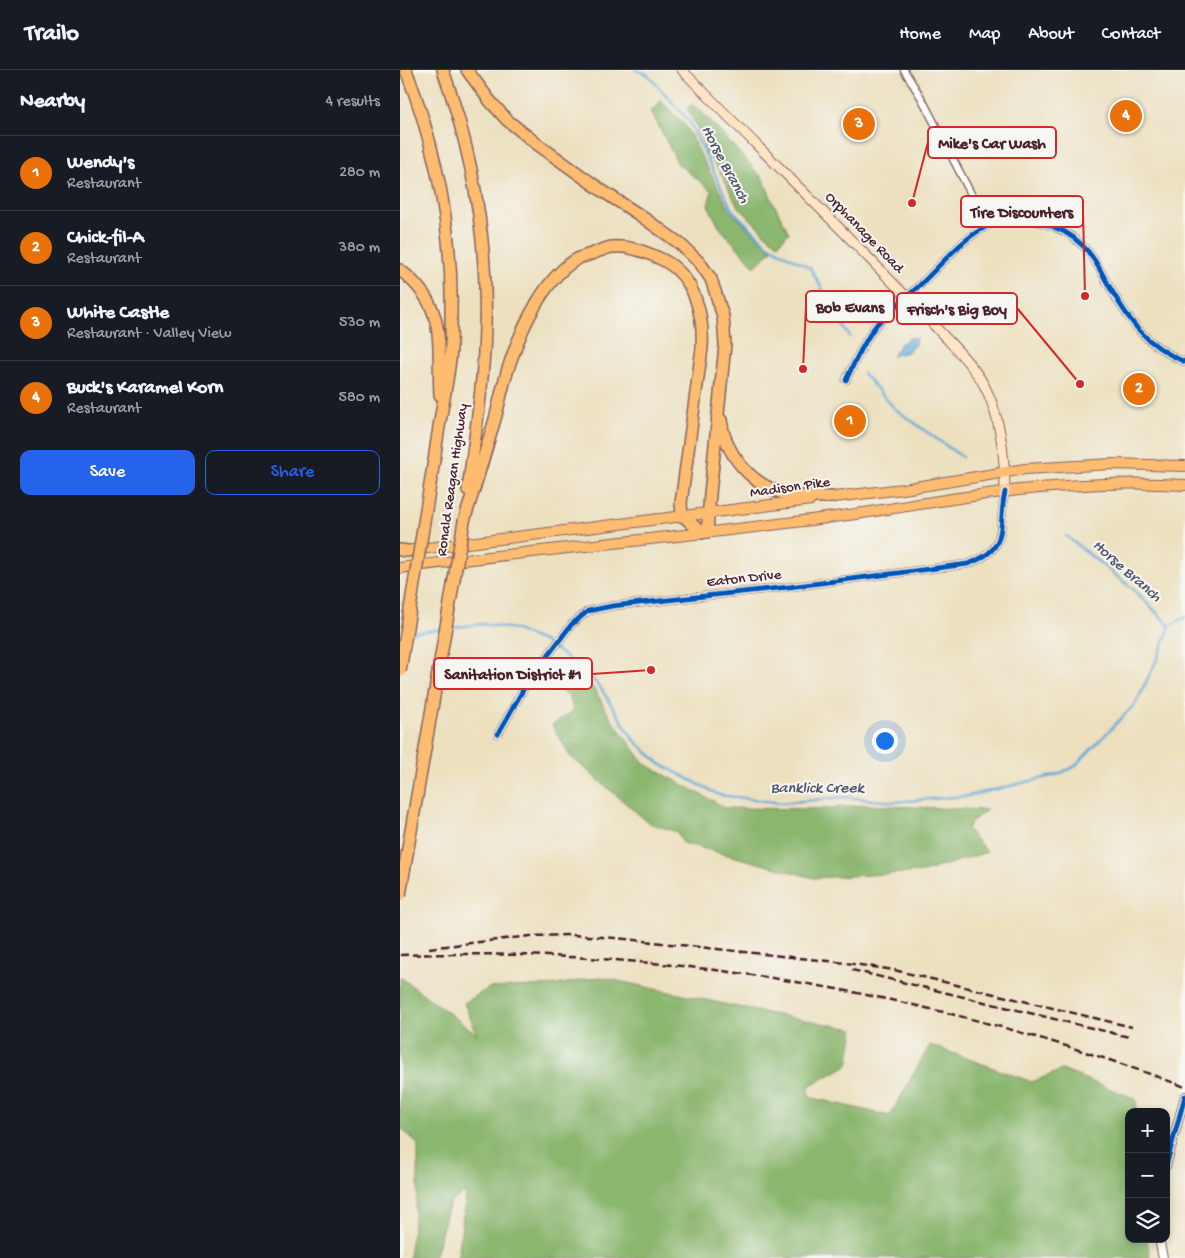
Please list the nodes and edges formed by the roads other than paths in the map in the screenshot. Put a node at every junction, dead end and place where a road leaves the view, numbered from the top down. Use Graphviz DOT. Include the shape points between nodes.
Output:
graph roads {
  1 [pos="406,70"];
  2 [pos="443,70"];
  3 [pos="467,70"];
  4 [pos="682,70"];
  5 [pos="904,70"];
  6 [pos="987,225"];
  7 [pos="400,270"];
  8 [pos="908,297"];
  9 [pos="1185,362"];
  10 [pos="846,380"];
  11 [pos="719,404"];
  12 [pos="441,416"];
  13 [pos="1185,466"];
  14 [pos="1005,473"];
  15 [pos="1185,485"];
  16 [pos="1004,492"];
  17 [pos="832,497"];
  18 [pos="709,514"];
  19 [pos="682,515"];
  20 [pos="464,521"];
  21 [pos="705,533"];
  22 [pos="403,551"];
  23 [pos="400,568"];
  24 [pos="400,671"];
  25 [pos="498,734"];
  26 [pos="400,895"];
  27 [pos="1185,1096"];
  28 [pos="1170,1153"];
  29 [pos="1160,1243"];
  30 [pos="1163,1258"];
  1 -- 12 [label="highway, Ronald Reagan Highway" via="428,134 448,238 451,341"];
  2 -- 20 [label="highway, Ronald Reagan Highway" via="466,145 478,202 483,254 486,327"];
  3 -- 11 [label="highway" via="507,120 679,243 700,263 711,279 723,316 725,345"];
  4 -- 8 [label="main road, Orphanage Road"];
  5 -- 6 [label="street"];
  6 -- 8 [label="street" via="972,234"];
  6 -- 9 [label="street" via="1008,218 1029,219 1065,232 1083,245 1096,262 1138,330 1166,354"];
  7 -- 12 [label="highway" via="430,301 435,315"];
  8 -- 10 [label="street" via="877,325"];
  8 -- 14 [label="main road, Orphanage Road" via="960,353 984,386 999,430"];
  11 -- 17 [label="highway" via="730,450 750,475 764,486 782,493"];
  11 -- 18 [label="highway"];
  12 -- 24 [label="highway, Ronald Reagan Highway, bridge"];
  13 -- 14 [label="main road, Madison Pike" via="1112,464"];
  14 -- 16 [label="main road, Orphanage Road"];
  14 -- 17 [label="main road, Madison Pike"];
  15 -- 16 [label="main road" via="1110,484"];
  16 -- 21 [label="main road"];
  16 -- 25 [label="street, Eaton Drive" via="998,542 991,552 968,564 588,611 571,625 536,670"];
  17 -- 18 [label="main road, Madison Pike"];
  18 -- 19 [label="main road, Madison Pike"];
  18 -- 21 [label="highway"];
  19 -- 20 [label="highway" via="680,503 703,330 700,311 693,293 668,263 653,255 611,247 579,258 565,269 548,287 529,317 511,360"];
  19 -- 21 [label="highway"];
  19 -- 22 [label="main road, Madison Pike"];
  20 -- 26 [label="highway, Ronald Reagan Highway, bridge"];
  21 -- 23 [label="main road"];
  27 -- 28 [label="street"];
  29 -- 30 [label="street"];
}
